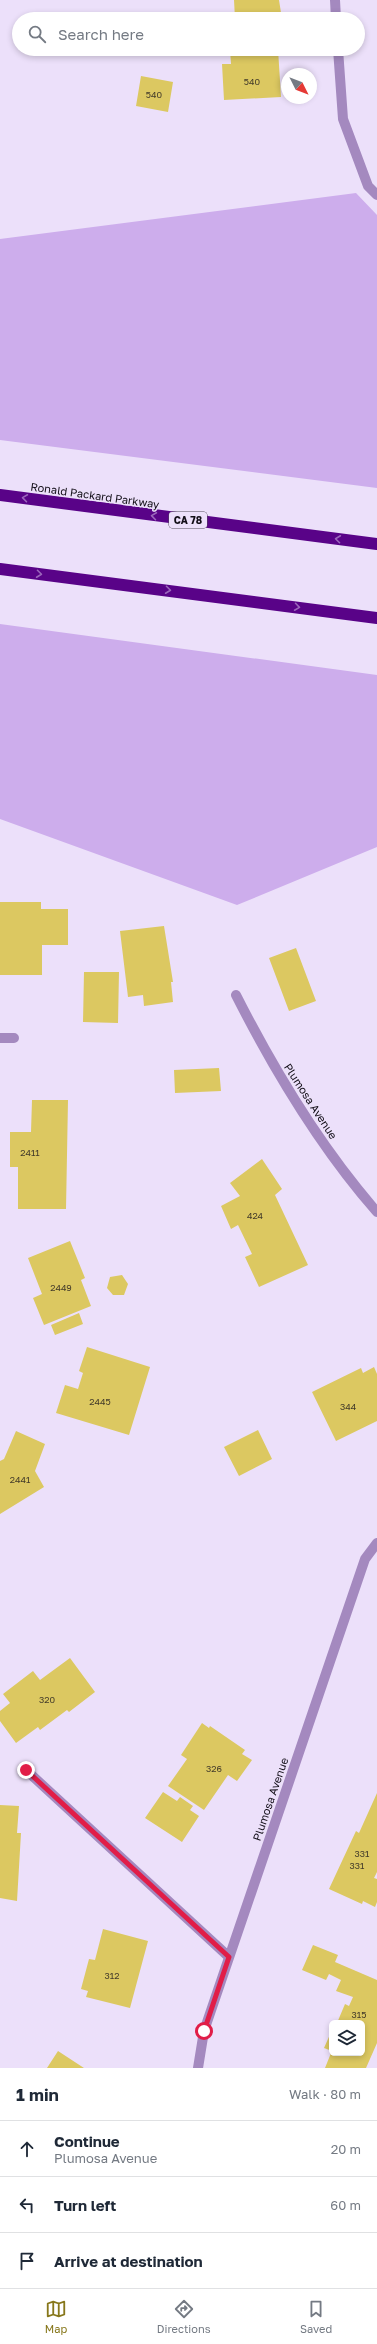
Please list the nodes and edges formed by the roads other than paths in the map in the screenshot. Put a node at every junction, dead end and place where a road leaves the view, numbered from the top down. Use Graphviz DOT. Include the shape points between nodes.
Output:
graph roads {
  1 [pos="334,0"];
  2 [pos="335,12"];
  3 [pos="339,56"];
  4 [pos="377,195"];
  5 [pos="0,495"];
  6 [pos="377,544"];
  7 [pos="0,569"];
  8 [pos="377,618"];
  9 [pos="236,995"];
  10 [pos="0,1038"];
  11 [pos="14,1038"];
  12 [pos="377,1212"];
  13 [pos="377,1543"];
  14 [pos="26,1770"];
  15 [pos="229,1957"];
  16 [pos="198,2068"];
  1 -- 2 [label="street"];
  3 -- 4 [label="street" via="343,118 368,186"];
  6 -- 5 [label="highway, Ronald Packard Parkway / CA 78, one-way"];
  7 -- 8 [label="highway, one-way"];
  9 -- 12 [label="street, Plumosa Avenue" via="263,1049 302,1110 350,1180"];
  10 -- 11 [label="street"];
  13 -- 15 [label="street, Plumosa Avenue" via="365,1560"];
  14 -- 15 [label="street"];
  15 -- 16 [label="street, Plumosa Avenue" via="204,2031"];
}
